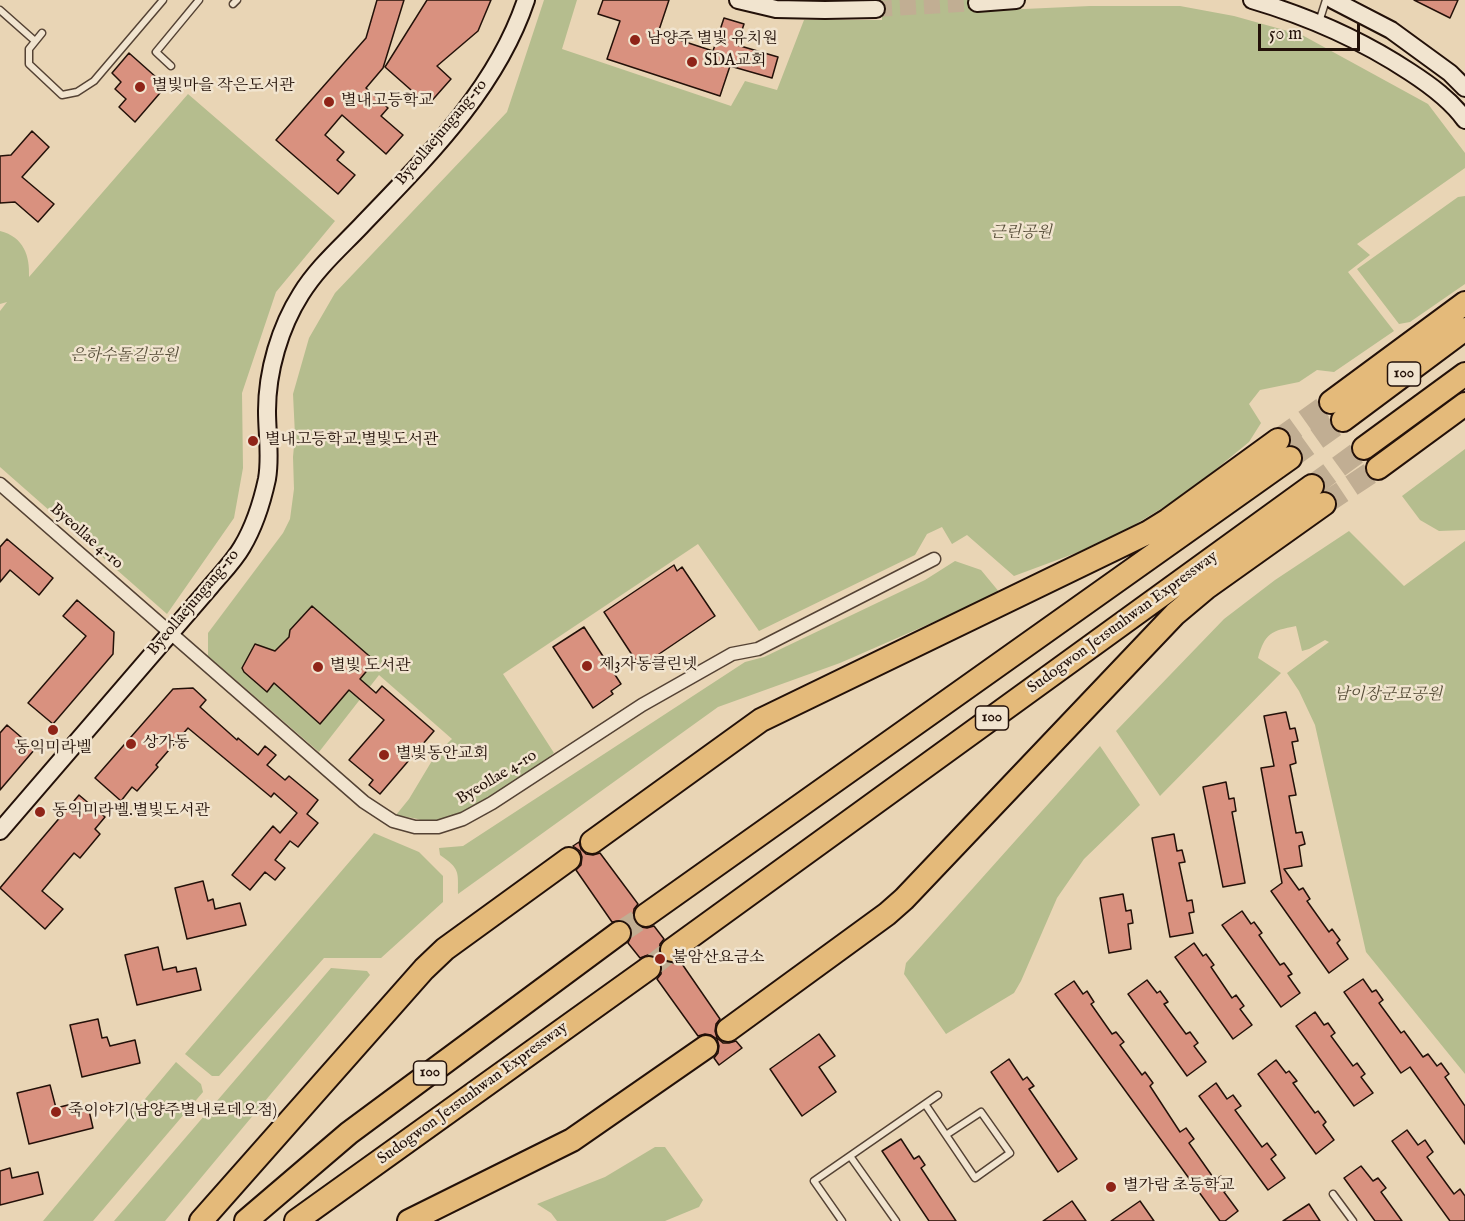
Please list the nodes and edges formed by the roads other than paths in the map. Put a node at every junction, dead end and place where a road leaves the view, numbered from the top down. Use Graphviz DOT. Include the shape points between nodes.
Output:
graph roads {
  1 [pos="163,0"];
  2 [pos="199,0"];
  3 [pos="526,0"];
  4 [pos="738,0"];
  5 [pos="1016,0"];
  6 [pos="1252,0"];
  7 [pos="1326,0"];
  8 [pos="1333,0"];
  9 [pos="976,3"];
  10 [pos="876,9"];
  11 [pos="0,10"];
  12 [pos="1319,23"];
  13 [pos="42,33"];
  14 [pos="35,41"];
  15 [pos="171,66"];
  16 [pos="1465,88"];
  17 [pos="1465,120"];
  18 [pos="1465,303"];
  19 [pos="1465,329"];
  20 [pos="1465,374"];
  21 [pos="1465,404"];
  22 [pos="1364,448"];
  23 [pos="1378,468"];
  24 [pos="2,486"];
  25 [pos="934,559"];
  26 [pos="170,632"];
  27 [pos="0,831"];
  28 [pos="592,842"];
  29 [pos="569,859"];
  30 [pos="646,915"];
  31 [pos="619,933"];
  32 [pos="672,950"];
  33 [pos="649,968"];
  34 [pos="728,1030"];
  35 [pos="706,1047"];
  36 [pos="938,1095"];
  37 [pos="925,1104"];
  38 [pos="946,1135"];
  39 [pos="850,1156"];
  40 [pos="1334,1194"];
  41 [pos="201,1221"];
  42 [pos="246,1221"];
  43 [pos="296,1221"];
  44 [pos="409,1221"];
  45 [pos="842,1221"];
  46 [pos="896,1221"];
  47 [pos="1353,1221"];
  1 -- 14 [label="lane" via="94,81 77,92 62,95 29,64 29,49"];
  2 -- 15 [label="lane" via="156,52"];
  3 -- 26 [label="street, Byeollaejungang-ro" via="498,63 479,93 425,158 320,267 300,295 272,368 267,411 267,478 257,512 241,548"];
  4 -- 10 [label="street" via="776,9"];
  5 -- 9 [label="street"];
  6 -- 12 [label="street"];
  7 -- 12 [label="lane"];
  8 -- 16 [label="street" via="1391,30"];
  11 -- 14 [label="lane"];
  12 -- 17 [label="street" via="1376,50 1412,73 1436,90"];
  13 -- 14 [label="lane"];
  18 -- 19 [label="highway, 100" via="1337,411"];
  20 -- 22 [label="highway, 100"];
  21 -- 23 [label="highway"];
  24 -- 26 [label="street, Byeollae 4-ro"];
  25 -- 26 [label="street, Byeollae 4-ro" via="758,649 732,654 642,705 492,803 438,827 415,827 393,821 364,802"];
  26 -- 27 [label="street, Byeollaejungang-ro"];
  28 -- 30 [label="highway, 100" via="761,720 1147,533 1284,449"];
  29 -- 41 [label="highway" via="445,948 423,969"];
  31 -- 42 [label="highway, 100" via="349,1133"];
  32 -- 34 [label="highway, Sudogwon Je1sunhwan Expressway / 100" via="1318,495 1175,614 904,899"];
  33 -- 43 [label="highway, Sudogwon Je1sunhwan Expressway / 100"];
  35 -- 44 [label="highway" via="572,1140"];
  36 -- 37 [label="lane"];
  37 -- 38 [label="lane"];
  37 -- 39 [label="lane"];
  38 -- 38 [label="lane" via="975,1178 1010,1153 981,1112"];
  39 -- 45 [label="lane" via="814,1181"];
  39 -- 46 [label="lane"];
  40 -- 47 [label="lane"];
}
